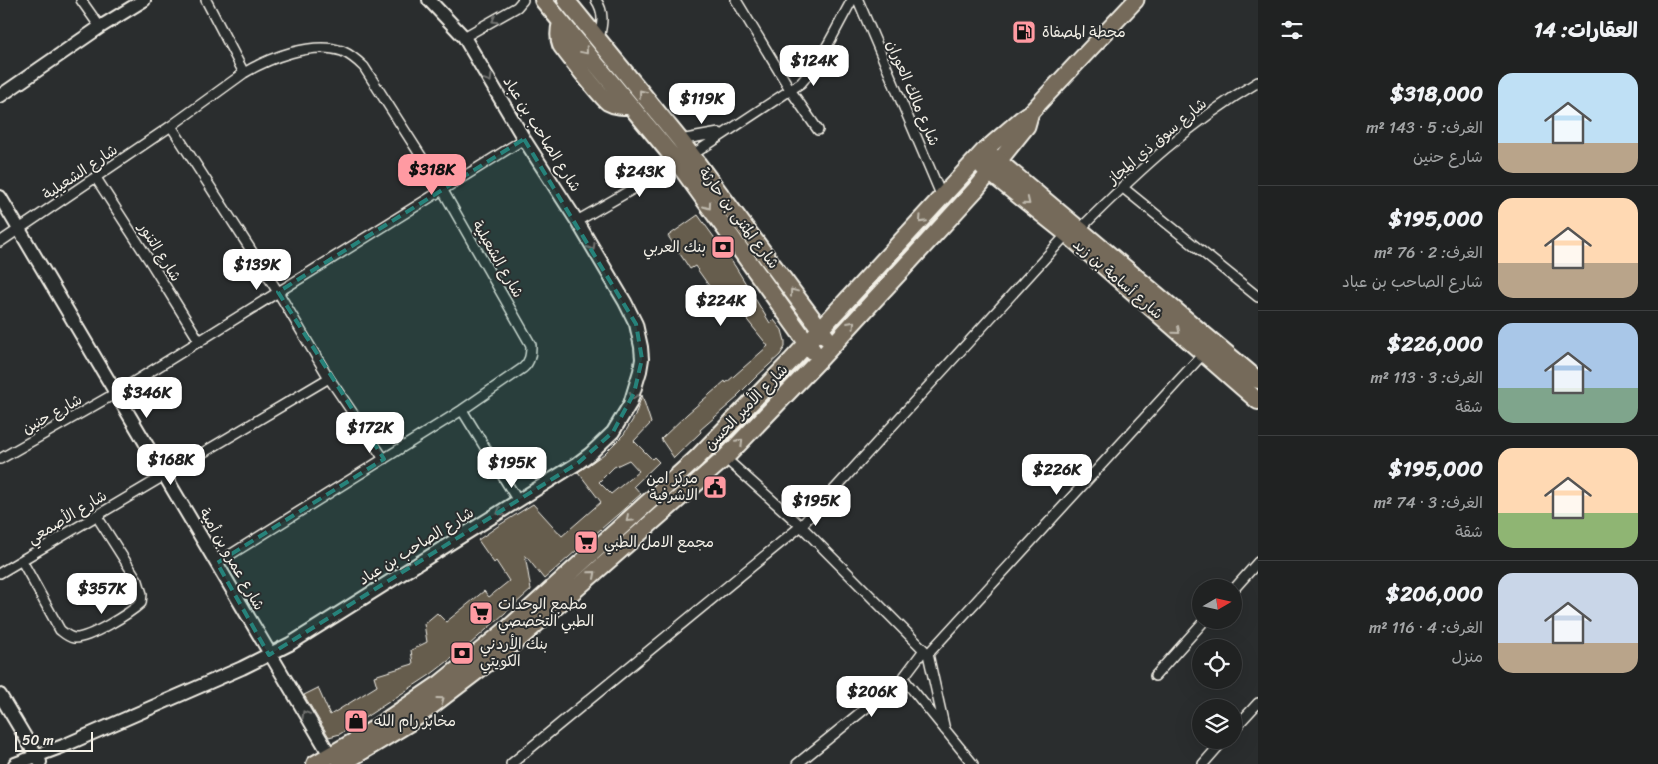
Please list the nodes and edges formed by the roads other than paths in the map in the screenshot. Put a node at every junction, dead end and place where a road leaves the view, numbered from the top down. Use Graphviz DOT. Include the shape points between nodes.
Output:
graph roads {
  1 [pos="81,0"];
  2 [pos="144,0"];
  3 [pos="206,0"];
  4 [pos="429,0"];
  5 [pos="523,0"];
  6 [pos="543,0"];
  7 [pos="566,0"];
  8 [pos="596,0"];
  9 [pos="736,0"];
  10 [pos="852,0"];
  11 [pos="858,0"];
  12 [pos="1136,0"];
  13 [pos="100,27"];
  14 [pos="464,37"];
  15 [pos="599,39"];
  16 [pos="244,73"];
  17 [pos="1258,82"];
  18 [pos="791,91"];
  19 [pos="0,96"];
  20 [pos="1031,112"];
  21 [pos="171,126"];
  22 [pos="729,130"];
  23 [pos="818,130"];
  24 [pos="524,139"];
  25 [pos="680,140"];
  26 [pos="980,156"];
  27 [pos="685,159"];
  28 [pos="995,167"];
  29 [pos="96,178"];
  30 [pos="1006,184"];
  31 [pos="1122,187"];
  32 [pos="977,188"];
  33 [pos="442,190"];
  34 [pos="0,197"];
  35 [pos="942,197"];
  36 [pos="577,221"];
  37 [pos="19,230"];
  38 [pos="1074,231"];
  39 [pos="0,242"];
  40 [pos="278,292"];
  41 [pos="1258,296"];
  42 [pos="841,307"];
  43 [pos="806,309"];
  44 [pos="792,322"];
  45 [pos="820,330"];
  46 [pos="200,342"];
  47 [pos="806,343"];
  48 [pos="833,346"];
  49 [pos="1204,354"];
  50 [pos="820,360"];
  51 [pos="791,361"];
  52 [pos="329,378"];
  53 [pos="1258,380"];
  54 [pos="116,393"];
  55 [pos="1258,401"];
  56 [pos="462,410"];
  57 [pos="725,458"];
  58 [pos="0,459"];
  59 [pos="384,459"];
  60 [pos="696,459"];
  61 [pos="709,473"];
  62 [pos="165,476"];
  63 [pos="518,501"];
  64 [pos="96,515"];
  65 [pos="801,526"];
  66 [pos="22,561"];
  67 [pos="1258,562"];
  68 [pos="217,563"];
  69 [pos="0,573"];
  70 [pos="1242,580"];
  71 [pos="1197,629"];
  72 [pos="926,652"];
  73 [pos="269,655"];
  74 [pos="1155,676"];
  75 [pos="904,678"];
  76 [pos="0,695"];
  77 [pos="1258,703"];
  78 [pos="1242,721"];
  79 [pos="945,730"];
  80 [pos="1216,749"];
  81 [pos="39,760"];
  82 [pos="336,760"];
  83 [pos="15,764"];
  84 [pos="316,764"];
  85 [pos="511,764"];
  86 [pos="796,764"];
  87 [pos="973,764"];
  88 [pos="1203,764"];
  1 -- 13 [label="street"];
  2 -- 13 [label="street"];
  3 -- 16 [label="street"];
  4 -- 14 [label="street, شارع الصاحب بن عباد"];
  5 -- 14 [label="street, one-way" via="517,7"];
  6 -- 27 [label="highway, شارع المثنى بن حارثة, one-way" via="631,106"];
  7 -- 15 [label="highway, شارع المثنى بن حارثة"];
  8 -- 15 [label="street" via="602,12"];
  9 -- 18 [label="street"];
  10 -- 18 [label="street" via="812,72"];
  11 -- 35 [label="street, شارع مالك العوران"];
  12 -- 20 [label="main road, شارع الأمير الحسن"];
  13 -- 19 [label="street"];
  14 -- 24 [label="street, شارع الصاحب بن عباد, one-way"];
  25 -- 15 [label="highway, شارع المثنى بن حارثة, one-way"];
  16 -- 21 [label="street, شارع الشعيلية"];
  16 -- 33 [label="street, شارع الشعيلية" via="273,59 310,49 326,48 353,57 364,67"];
  17 -- 31 [label="street, شارع سوق ذي المجاز" via="1205,115"];
  18 -- 22 [label="street"];
  18 -- 23 [label="street"];
  20 -- 26 [label="main road, شارع الأمير الحسن"];
  20 -- 28 [label="main road, شارع الأمير الحسن" via="1027,126"];
  21 -- 29 [label="street, شارع الشعيلية"];
  21 -- 40 [label="street"];
  22 -- 25 [label="street"];
  22 -- 27 [label="street"];
  24 -- 33 [label="street, شارع حنين"];
  24 -- 36 [label="street, شارع الصاحب بن عباد"];
  25 -- 27 [label="highway, شارع المثنى بن حارثة"];
  26 -- 28 [label="highway, شارع أسامة بن زيد"];
  26 -- 35 [label="highway, شارع الأمير الحسن"];
  27 -- 36 [label="street"];
  43 -- 27 [label="highway, شارع المثنى بن حارثة, one-way"];
  27 -- 44 [label="highway, شارع المثنى بن حارثة, one-way"];
  28 -- 30 [label="highway, شارع أسامة بن زيد"];
  28 -- 32 [label="highway, شارع الأمير الحسن"];
  28 -- 38 [label="highway, شارع أسامة بن زيد"];
  29 -- 37 [label="street, شارع الشعيلية"];
  29 -- 46 [label="street, شارع التنور"];
  30 -- 32 [label="highway" via="995,181"];
  30 -- 38 [label="highway, شارع أسامة بن زيد, one-way"];
  31 -- 38 [label="street, شارع سوق ذي المجاز"];
  31 -- 41 [label="street"];
  48 -- 32 [label="highway, شارع الأمير الحسن, one-way"];
  33 -- 40 [label="street, شارع حنين"];
  33 -- 56 [label="street, شارع الشعيلية" via="531,346 528,364"];
  34 -- 37 [label="street, شارع عمرو بن أمية"];
  35 -- 42 [label="highway, شارع الأمير الحسن, one-way"];
  36 -- 63 [label="street, شارع الصاحب بن عباد, one-way" via="636,324 641,347 640,371 630,404 613,432 578,463"];
  37 -- 39 [label="street, شارع الشعيلية"];
  37 -- 54 [label="street, شارع عمرو بن أمية"];
  38 -- 49 [label="highway, شارع أسامة بن زيد, one-way"];
  38 -- 53 [label="highway, شارع أسامة بن زيد"];
  38 -- 65 [label="street, شارع سوق ذي المجاز"];
  40 -- 46 [label="street, شارع حنين"];
  40 -- 52 [label="street"];
  42 -- 43 [label="highway" via="820,312"];
  42 -- 45 [label="highway, شارع الأمير الحسن"];
  43 -- 45 [label="highway, شارع المثنى بن حارثة"];
  44 -- 47 [label="highway, شارع المثنى بن حارثة"];
  44 -- 51 [label="highway" via="796,335"];
  45 -- 47 [label="highway, شارع الأمير الحسن"];
  45 -- 48 [label="highway, شارع المثنى بن حارثة"];
  46 -- 54 [label="street, شارع حنين"];
  47 -- 50 [label="highway, شارع المثنى بن حارثة"];
  47 -- 51 [label="highway, شارع الأمير الحسن"];
  48 -- 50 [label="highway, شارع الأمير الحسن"];
  49 -- 55 [label="highway, شارع أسامة بن زيد"];
  49 -- 72 [label="street"];
  57 -- 50 [label="highway, شارع الأمير الحسن, one-way"];
  51 -- 60 [label="highway, شارع الأمير الحسن"];
  52 -- 59 [label="street"];
  52 -- 62 [label="street, شارع الأصمعي"];
  54 -- 58 [label="street, شارع حنين"];
  54 -- 62 [label="street, شارع عمرو بن أمية"];
  56 -- 59 [label="street, شارع الشعيلية"];
  56 -- 63 [label="street"];
  57 -- 61 [label="highway, شارع الأمير الحسن"];
  57 -- 65 [label="street"];
  59 -- 68 [label="street, شارع الشعيلية"];
  60 -- 61 [label="highway"];
  60 -- 82 [label="highway, شارع الأمير الحسن, one-way" via="502,634 441,683 362,737"];
  82 -- 61 [label="highway, شارع الأمير الحسن, one-way" via="409,723 481,669"];
  62 -- 64 [label="street, شارع الأصمعي"];
  62 -- 68 [label="street, شارع عمرو بن أمية"];
  63 -- 73 [label="street, شارع الصاحب بن عباد, one-way" via="311,632"];
  64 -- 66 [label="street, شارع الأصمعي"];
  64 -- 66 [label="street" via="141,587 141,603 130,613 85,637 67,636 60,630"];
  65 -- 72 [label="street"];
  65 -- 85 [label="street, شارع سوق ذي المجاز"];
  66 -- 69 [label="street, شارع الأصمعي"];
  67 -- 70 [label="street"];
  68 -- 73 [label="street, شارع عمرو بن أمية"];
  71 -- 74 [label="street"];
  72 -- 75 [label="street"];
  72 -- 79 [label="street"];
  73 -- 81 [label="street, شارع الصاحب بن عباد"];
  82 -- 73 [label="street, شارع عمرو بن أمية, one-way"];
  75 -- 79 [label="street"];
  75 -- 86 [label="street"];
  76 -- 81 [label="street"];
  77 -- 78 [label="street"];
  79 -- 87 [label="street"];
  80 -- 88 [label="street"];
  81 -- 83 [label="street, شارع الصاحب بن عباد"];
  82 -- 84 [label="highway, شارع الأمير الحسن"];
}
